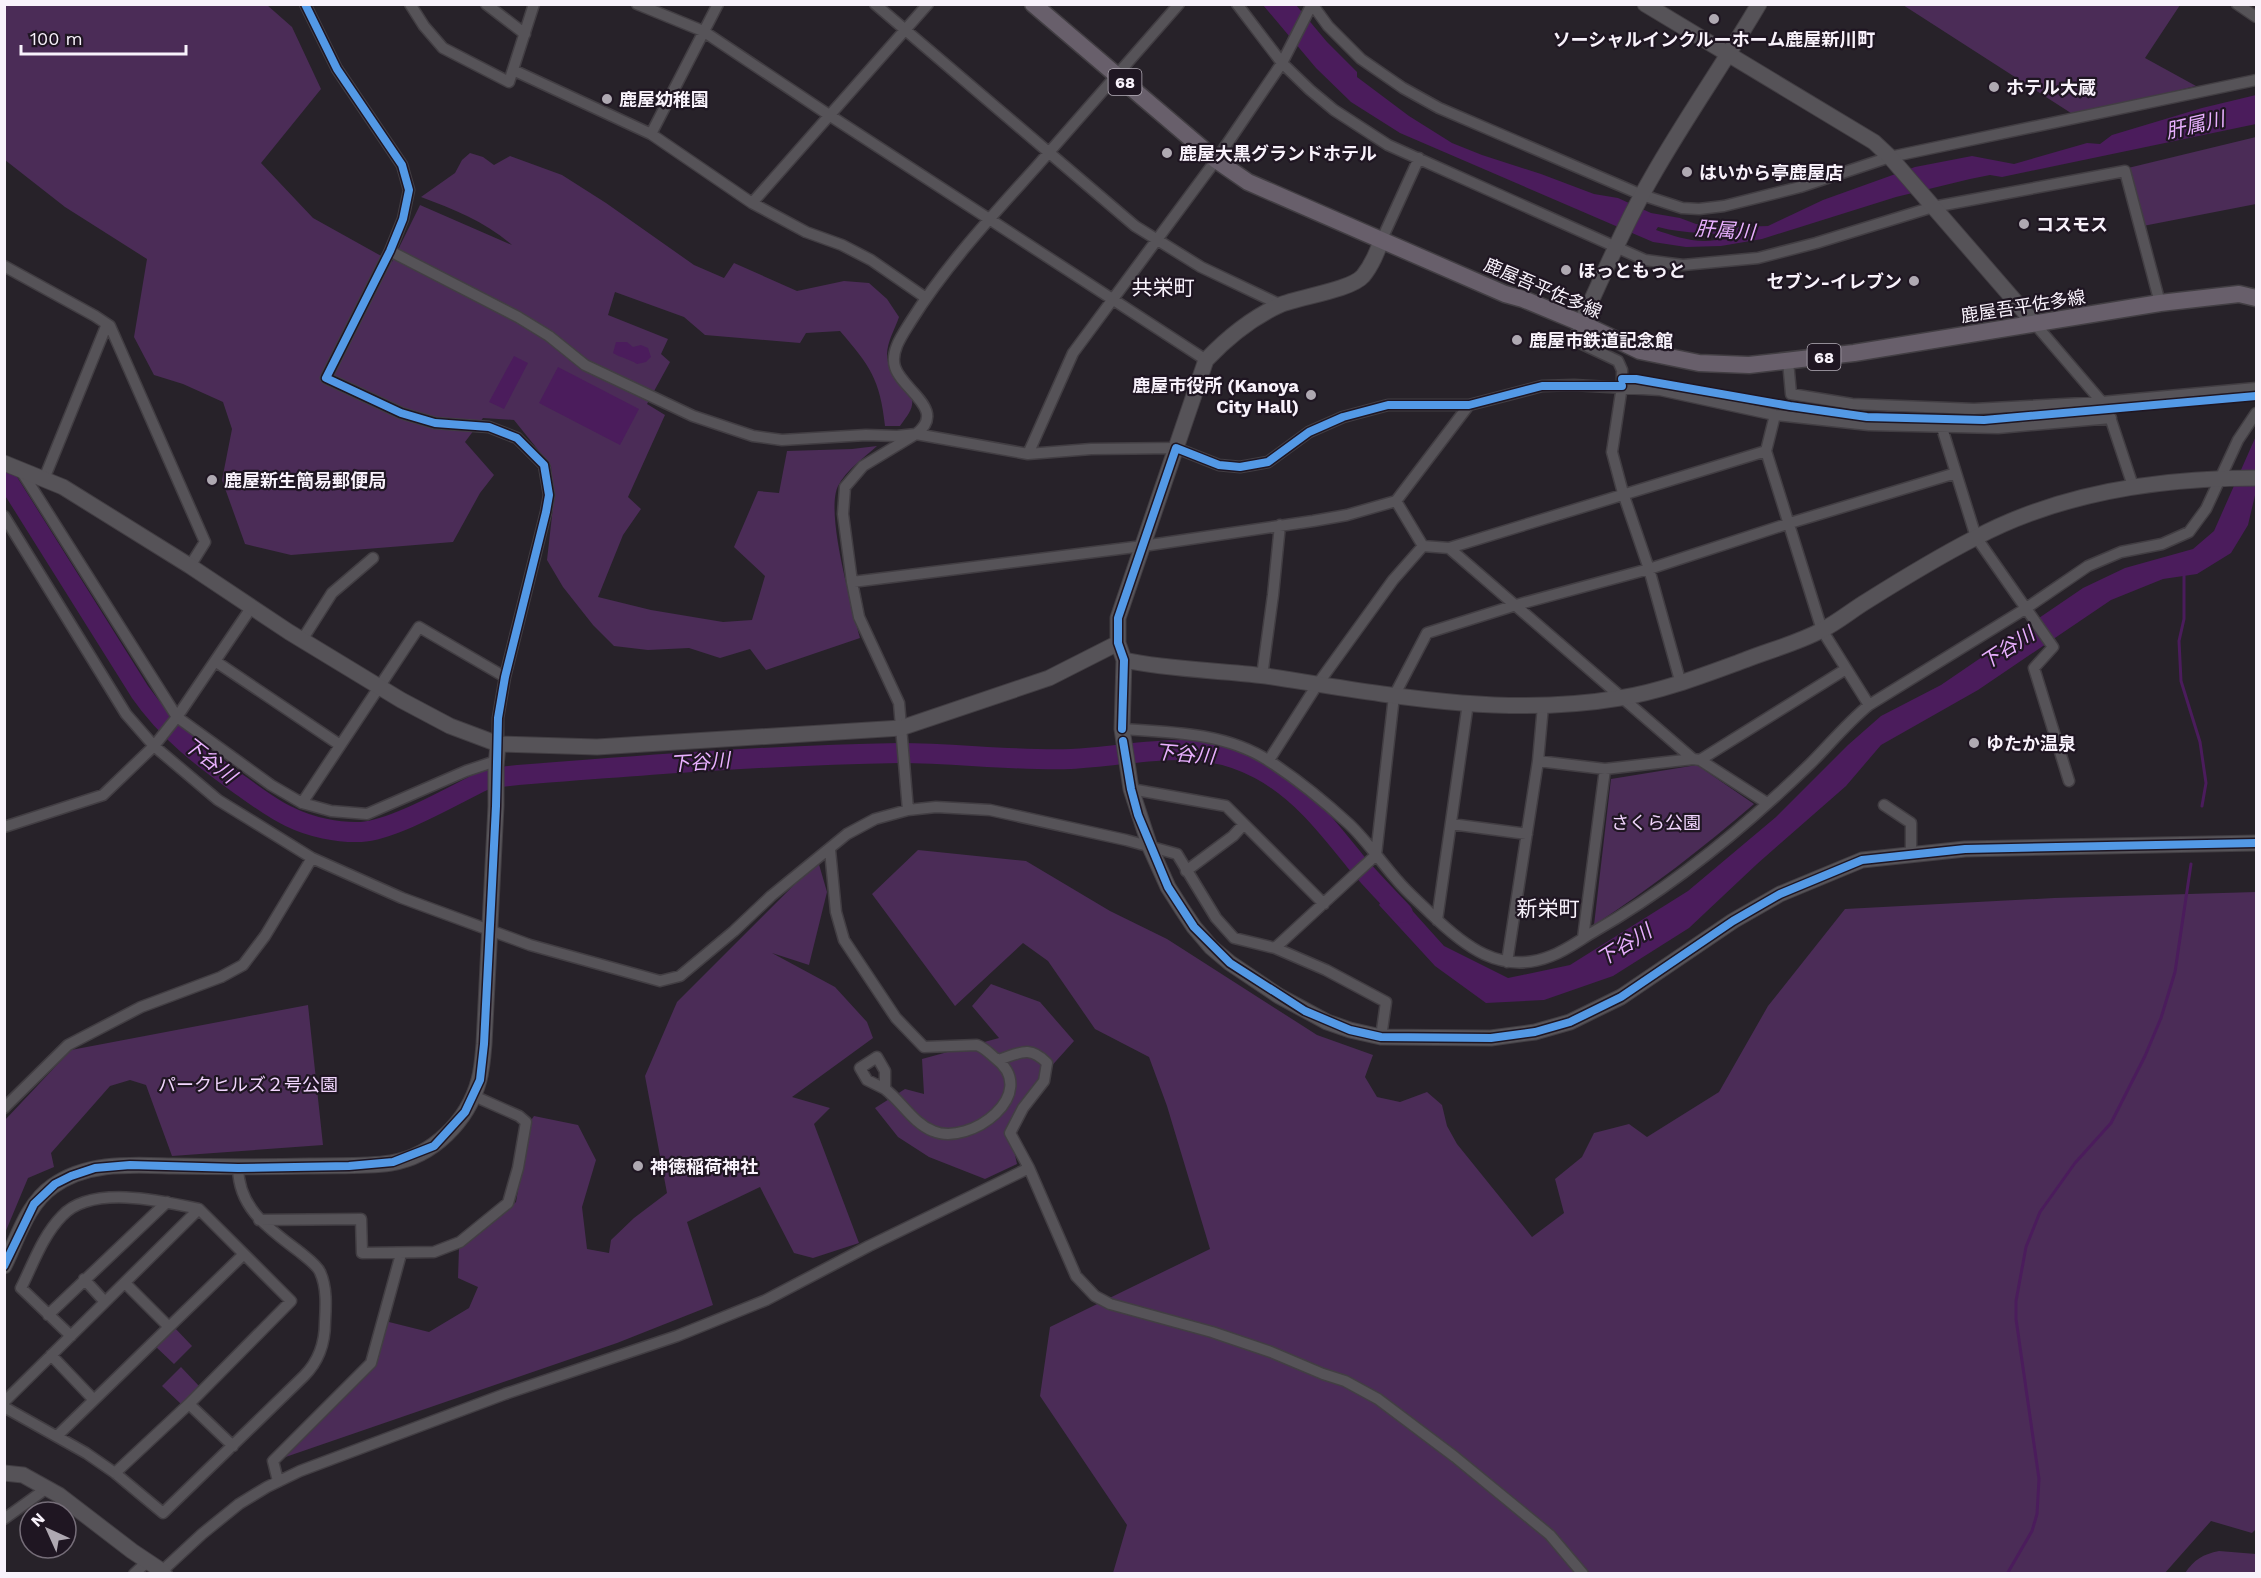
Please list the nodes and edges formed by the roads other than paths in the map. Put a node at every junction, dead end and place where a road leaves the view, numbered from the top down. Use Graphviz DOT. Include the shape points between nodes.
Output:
graph roads {
  1 [pos="305,4"];
  2 [pos="410,4"];
  3 [pos="486,4"];
  4 [pos="534,4"];
  5 [pos="637,4"];
  6 [pos="718,4"];
  7 [pos="875,4"];
  8 [pos="928,4"];
  9 [pos="1033,4"];
  10 [pos="1179,4"];
  11 [pos="1237,4"];
  12 [pos="1645,4"];
  13 [pos="1759,4"];
  14 [pos="2237,4"];
  15 [pos="1311,7"];
  16 [pos="2256,16"];
  17 [pos="904,30"];
  18 [pos="703,31"];
  19 [pos="525,34"];
  20 [pos="1729,56"];
  21 [pos="1283,61"];
  22 [pos="513,70"];
  23 [pos="1117,75"];
  24 [pos="2256,80"];
  25 [pos="830,115"];
  26 [pos="651,134"];
  27 [pos="1050,152"];
  28 [pos="1419,158"];
  29 [pos="1216,160"];
  30 [pos="1893,161"];
  31 [pos="1642,195"];
  32 [pos="752,203"];
  33 [pos="1933,207"];
  34 [pos="989,220"];
  35 [pos="1382,239"];
  36 [pos="1157,241"];
  37 [pos="1616,246"];
  38 [pos="390,251"];
  39 [pos="4,267"];
  40 [pos="2256,291"];
  41 [pos="2240,294"];
  42 [pos="926,298"];
  43 [pos="2256,298"];
  44 [pos="1114,300"];
  45 [pos="2160,303"];
  46 [pos="1281,305"];
  47 [pos="1581,323"];
  48 [pos="107,324"];
  49 [pos="2035,324"];
  50 [pos="1206,360"];
  51 [pos="1788,361"];
  52 [pos="1622,386"];
  53 [pos="2256,388"];
  54 [pos="2102,402"];
  55 [pos="1469,405"];
  56 [pos="2256,413"];
  57 [pos="1775,415"];
  58 [pos="2111,418"];
  59 [pos="1942,428"];
  60 [pos="916,434"];
  61 [pos="1176,448"];
  62 [pos="1766,451"];
  63 [pos="1028,454"];
  64 [pos="12,466"];
  65 [pos="1956,473"];
  66 [pos="2220,478"];
  67 [pos="2256,478"];
  68 [pos="44,479"];
  69 [pos="2133,486"];
  70 [pos="1623,494"];
  71 [pos="1396,501"];
  72 [pos="5,519"];
  73 [pos="1790,523"];
  74 [pos="1280,525"];
  75 [pos="1976,537"];
  76 [pos="1143,546"];
  77 [pos="1423,546"];
  78 [pos="1449,548"];
  79 [pos="373,558"];
  80 [pos="190,566"];
  81 [pos="1649,569"];
  82 [pos="852,582"];
  83 [pos="1516,605"];
  84 [pos="251,608"];
  85 [pos="2025,609"];
  86 [pos="1822,630"];
  87 [pos="302,640"];
  88 [pos="1118,643"];
  89 [pos="1124,660"];
  90 [pos="215,661"];
  91 [pos="1846,669"];
  92 [pos="1262,676"];
  93 [pos="505,677"];
  94 [pos="1681,684"];
  95 [pos="1317,685"];
  96 [pos="379,687"];
  97 [pos="1394,696"];
  98 [pos="1622,698"];
  99 [pos="1468,703"];
  100 [pos="1869,705"];
  101 [pos="1543,706"];
  102 [pos="177,717"];
  103 [pos="901,735"];
  104 [pos="1123,735"];
  105 [pos="498,744"];
  106 [pos="340,745"];
  107 [pos="154,746"];
  108 [pos="1697,759"];
  109 [pos="1269,760"];
  110 [pos="1538,761"];
  111 [pos="496,764"];
  112 [pos="1605,769"];
  113 [pos="2069,781"];
  114 [pos="1131,789"];
  115 [pos="302,803"];
  116 [pos="1767,803"];
  117 [pos="1884,806"];
  118 [pos="908,810"];
  119 [pos="1244,824"];
  120 [pos="1451,824"];
  121 [pos="4,827"];
  122 [pos="1527,834"];
  123 [pos="2256,843"];
  124 [pos="1150,847"];
  125 [pos="830,850"];
  126 [pos="1911,853"];
  127 [pos="1376,855"];
  128 [pos="312,858"];
  129 [pos="1186,871"];
  130 [pos="1324,904"];
  131 [pos="1437,920"];
  132 [pos="489,931"];
  133 [pos="1583,938"];
  134 [pos="1275,948"];
  135 [pos="1507,962"];
  136 [pos="1380,1037"];
  137 [pos="998,1060"];
  138 [pos="885,1089"];
  139 [pos="474,1096"];
  140 [pos="4,1108"];
  141 [pos="238,1168"];
  142 [pos="1029,1168"];
  143 [pos="167,1202"];
  144 [pos="200,1209"];
  145 [pos="259,1220"];
  146 [pos="244,1254"];
  147 [pos="401,1254"];
  148 [pos="4,1266"];
  149 [pos="84,1280"];
  150 [pos="125,1283"];
  151 [pos="105,1302"];
  152 [pos="48,1315"];
  153 [pos="168,1326"];
  154 [pos="71,1336"];
  155 [pos="51,1356"];
  156 [pos="94,1400"];
  157 [pos="4,1402"];
  158 [pos="189,1404"];
  159 [pos="4,1407"];
  160 [pos="57,1436"];
  161 [pos="233,1446"];
  162 [pos="4,1473"];
  163 [pos="115,1473"];
  164 [pos="278,1481"];
  165 [pos="47,1488"];
  166 [pos="4,1519"];
  167 [pos="148,1562"];
  168 [pos="164,1572"];
  169 [pos="134,1574"];
  170 [pos="1583,1574"];
  1 -- 38 [label="street" via="337,69 402,165 409,190"];
  2 -- 22 [label="street" via="443,48 508,82"];
  3 -- 19 [label="street"];
  4 -- 19 [label="street"];
  5 -- 18 [label="street"];
  6 -- 18 [label="street"];
  7 -- 17 [label="street"];
  8 -- 17 [label="street"];
  9 -- 23 [label="main road, 鹿屋吾平佐多線 / 68"];
  10 -- 23 [label="street"];
  11 -- 21 [label="street"];
  12 -- 20 [label="street"];
  13 -- 20 [label="street"];
  14 -- 16 [label="street"];
  15 -- 21 [label="street"];
  15 -- 31 [label="street" via="1345,45 1403,88 1439,108"];
  17 -- 25 [label="street"];
  17 -- 27 [label="street"];
  18 -- 25 [label="street"];
  18 -- 26 [label="street"];
  19 -- 22 [label="street"];
  20 -- 30 [label="street" via="1874,142"];
  20 -- 31 [label="street"];
  21 -- 28 [label="street" via="1334,110 1388,145"];
  21 -- 29 [label="street"];
  22 -- 26 [label="street"];
  23 -- 27 [label="street"];
  23 -- 29 [label="main road, 鹿屋吾平佐多線 / 68"];
  24 -- 30 [label="street"];
  25 -- 32 [label="street"];
  25 -- 34 [label="street"];
  26 -- 32 [label="street"];
  27 -- 34 [label="street"];
  27 -- 36 [label="street"];
  28 -- 35 [label="street"];
  28 -- 37 [label="street"];
  29 -- 35 [label="main road, 鹿屋吾平佐多線 / 68" via="1248,182"];
  29 -- 36 [label="street"];
  30 -- 31 [label="street" via="1724,206 1682,208"];
  30 -- 33 [label="street"];
  31 -- 37 [label="street"];
  32 -- 42 [label="street" via="871,260"];
  33 -- 37 [label="street" via="1816,243 1720,263 1683,265 1645,260"];
  33 -- 45 [label="street" via="2126,171"];
  33 -- 49 [label="street"];
  34 -- 42 [label="street"];
  34 -- 44 [label="street"];
  35 -- 46 [label="street" via="1361,278"];
  35 -- 47 [label="main road, 鹿屋吾平佐多線 / 68"];
  36 -- 44 [label="street"];
  36 -- 46 [label="street"];
  37 -- 47 [label="street"];
  38 -- 60 [label="street" via="518,317 585,365 693,416 753,436 782,440"];
  38 -- 93 [label="street" via="326,378 401,413 435,423 489,427 517,438 544,465 549,495 546,512"];
  39 -- 48 [label="street"];
  40 -- 41 [label="street"];
  41 -- 43 [label="main road, 鹿屋吾平佐多線 / 68"];
  41 -- 45 [label="main road, 鹿屋吾平佐多線 / 68"];
  42 -- 60 [label="street" via="896,351 895,367 924,404 927,414 923,429"];
  44 -- 50 [label="street"];
  44 -- 63 [label="street" via="1073,353"];
  45 -- 49 [label="main road, 鹿屋吾平佐多線 / 68"];
  46 -- 50 [label="street" via="1228,337"];
  47 -- 51 [label="main road, 鹿屋吾平佐多線 / 68" via="1640,351 1700,363 1749,366"];
  47 -- 52 [label="street" via="1575,336 1582,344 1618,361"];
  48 -- 68 [label="street"];
  48 -- 80 [label="street" via="205,542"];
  49 -- 51 [label="main road, 鹿屋吾平佐多線 / 68"];
  49 -- 54 [label="street"];
  50 -- 61 [label="street"];
  51 -- 54 [label="street" via="1791,394 1852,404 1974,409"];
  52 -- 55 [label="street" via="1542,386"];
  52 -- 57 [label="street" via="1660,390"];
  52 -- 70 [label="street" via="1612,452"];
  53 -- 54 [label="street"];
  54 -- 58 [label="street"];
  55 -- 61 [label="street" via="1388,405 1343,417 1309,432 1268,462 1240,467 1219,465"];
  55 -- 71 [label="street"];
  56 -- 66 [label="street"];
  57 -- 59 [label="street"];
  57 -- 62 [label="street"];
  58 -- 59 [label="street" via="1998,428"];
  58 -- 69 [label="street"];
  59 -- 65 [label="street"];
  60 -- 63 [label="street"];
  60 -- 82 [label="street" via="863,466 845,487 843,514"];
  61 -- 63 [label="street"];
  61 -- 76 [label="street"];
  62 -- 70 [label="street"];
  62 -- 73 [label="street"];
  64 -- 68 [label="street"];
  64 -- 102 [label="street"];
  65 -- 73 [label="street"];
  65 -- 75 [label="street"];
  66 -- 67 [label="street"];
  66 -- 69 [label="street"];
  66 -- 85 [label="street" via="2206,509 2188,532 2088,566"];
  68 -- 80 [label="street"];
  69 -- 75 [label="street" via="2059,502"];
  70 -- 78 [label="street"];
  70 -- 81 [label="street"];
  71 -- 74 [label="street" via="1347,515"];
  71 -- 77 [label="street"];
  72 -- 107 [label="street" via="126,714"];
  73 -- 81 [label="street"];
  73 -- 86 [label="street"];
  74 -- 76 [label="street"];
  74 -- 92 [label="street"];
  75 -- 85 [label="street"];
  75 -- 86 [label="street"];
  76 -- 82 [label="street"];
  76 -- 88 [label="street" via="1118,618"];
  77 -- 78 [label="street"];
  77 -- 95 [label="street" via="1393,580"];
  78 -- 83 [label="street"];
  79 -- 87 [label="street" via="332,593"];
  80 -- 84 [label="street"];
  81 -- 83 [label="street"];
  81 -- 94 [label="street"];
  82 -- 103 [label="street" via="859,617 899,703"];
  83 -- 97 [label="street" via="1427,633"];
  83 -- 98 [label="street"];
  84 -- 87 [label="street"];
  84 -- 90 [label="street"];
  85 -- 100 [label="street"];
  85 -- 113 [label="street" via="2053,647 2034,668"];
  86 -- 91 [label="street"];
  86 -- 94 [label="street"];
  87 -- 96 [label="street"];
  88 -- 89 [label="street"];
  88 -- 103 [label="street" via="1049,678"];
  89 -- 92 [label="street"];
  89 -- 104 [label="street"];
  90 -- 102 [label="street"];
  90 -- 106 [label="street"];
  91 -- 100 [label="street"];
  91 -- 108 [label="street"];
  92 -- 95 [label="street"];
  93 -- 96 [label="street" via="419,627"];
  93 -- 105 [label="street"];
  94 -- 98 [label="street"];
  95 -- 97 [label="street"];
  95 -- 109 [label="street"];
  96 -- 105 [label="street" via="450,726"];
  96 -- 106 [label="street"];
  97 -- 99 [label="street"];
  97 -- 127 [label="street"];
  98 -- 101 [label="street"];
  98 -- 108 [label="street"];
  99 -- 101 [label="street"];
  99 -- 120 [label="street"];
  100 -- 116 [label="street"];
  101 -- 110 [label="street"];
  102 -- 107 [label="street"];
  102 -- 115 [label="street"];
  103 -- 105 [label="street" via="597,747"];
  103 -- 118 [label="street"];
  104 -- 109 [label="street" via="1186,733 1227,743"];
  104 -- 114 [label="street"];
  105 -- 111 [label="street"];
  106 -- 115 [label="street"];
  107 -- 121 [label="street" via="103,795"];
  107 -- 128 [label="street" via="218,800"];
  108 -- 112 [label="street"];
  108 -- 116 [label="street"];
  109 -- 127 [label="street" via="1350,825"];
  110 -- 112 [label="street"];
  110 -- 122 [label="street"];
  111 -- 115 [label="street" via="466,771 367,814 331,811"];
  111 -- 132 [label="street"];
  112 -- 133 [label="street"];
  114 -- 119 [label="street" via="1226,806"];
  114 -- 124 [label="street"];
  116 -- 133 [label="street" via="1692,866"];
  117 -- 126 [label="street" via="1911,823"];
  118 -- 124 [label="street" via="990,810"];
  118 -- 125 [label="street" via="875,819 847,834"];
  119 -- 129 [label="street"];
  119 -- 130 [label="street"];
  120 -- 122 [label="street"];
  120 -- 131 [label="street"];
  122 -- 135 [label="street"];
  123 -- 126 [label="street"];
  124 -- 129 [label="street" via="1177,854"];
  124 -- 136 [label="street" via="1168,887 1194,927 1230,963 1305,1011 1350,1030"];
  125 -- 132 [label="street" via="680,976 660,981"];
  125 -- 137 [label="street" via="836,912 844,940 896,1018 924,1047 977,1045"];
  126 -- 136 [label="street" via="1862,860 1780,894 1621,997 1570,1022 1491,1038"];
  127 -- 130 [label="street"];
  127 -- 131 [label="street"];
  128 -- 132 [label="street"];
  128 -- 140 [label="street" via="243,965 141,1007 68,1045"];
  129 -- 134 [label="street" via="1234,938"];
  130 -- 134 [label="street"];
  131 -- 135 [label="street" via="1485,956"];
  132 -- 139 [label="street" via="484,1044"];
  133 -- 135 [label="street" via="1531,962"];
  134 -- 136 [label="street" via="1386,1002"];
  137 -- 138 [label="street" via="1006,1068 1010,1094 1000,1110 965,1131 935,1132 916,1120"];
  137 -- 142 [label="street" via="1029,1050 1047,1063 1044,1081 1010,1132"];
  139 -- 141 [label="street" via="456,1125 435,1146 393,1162"];
  139 -- 147 [label="street" via="526,1122 508,1203 460,1242 434,1252"];
  141 -- 145 [label="street" via="243,1198"];
  141 -- 148 [label="street" via="130,1165 95,1168 71,1176 34,1204"];
  142 -- 164 [label="street" via="766,1300"];
  142 -- 170 [label="street" via="1076,1276 1095,1296 1110,1304 1271,1352 1378,1398 1550,1535"];
  143 -- 144 [label="street"];
  143 -- 149 [label="street"];
  143 -- 152 [label="street" via="95,1199 64,1213 52,1227 21,1288"];
  144 -- 146 [label="street"];
  144 -- 150 [label="street"];
  145 -- 147 [label="street" via="361,1219 362,1253"];
  145 -- 161 [label="street" via="320,1270 326,1306 324,1335 320,1356 310,1371"];
  146 -- 153 [label="street"];
  146 -- 158 [label="street" via="291,1301"];
  147 -- 164 [label="street" via="371,1363 273,1461"];
  149 -- 151 [label="street"];
  149 -- 152 [label="street"];
  150 -- 151 [label="street"];
  150 -- 153 [label="street"];
  151 -- 154 [label="street"];
  152 -- 154 [label="street"];
  153 -- 156 [label="street"];
  154 -- 155 [label="street"];
  155 -- 156 [label="street"];
  155 -- 157 [label="street"];
  156 -- 160 [label="street"];
  158 -- 161 [label="street"];
  158 -- 163 [label="street"];
  159 -- 160 [label="street"];
  160 -- 163 [label="street"];
  161 -- 163 [label="street" via="162,1514"];
  162 -- 165 [label="street" via="23,1475"];
  164 -- 168 [label="street" via="239,1504"];
  165 -- 166 [label="street"];
  165 -- 167 [label="street"];
  167 -- 168 [label="street"];
  167 -- 169 [label="street"];
}
